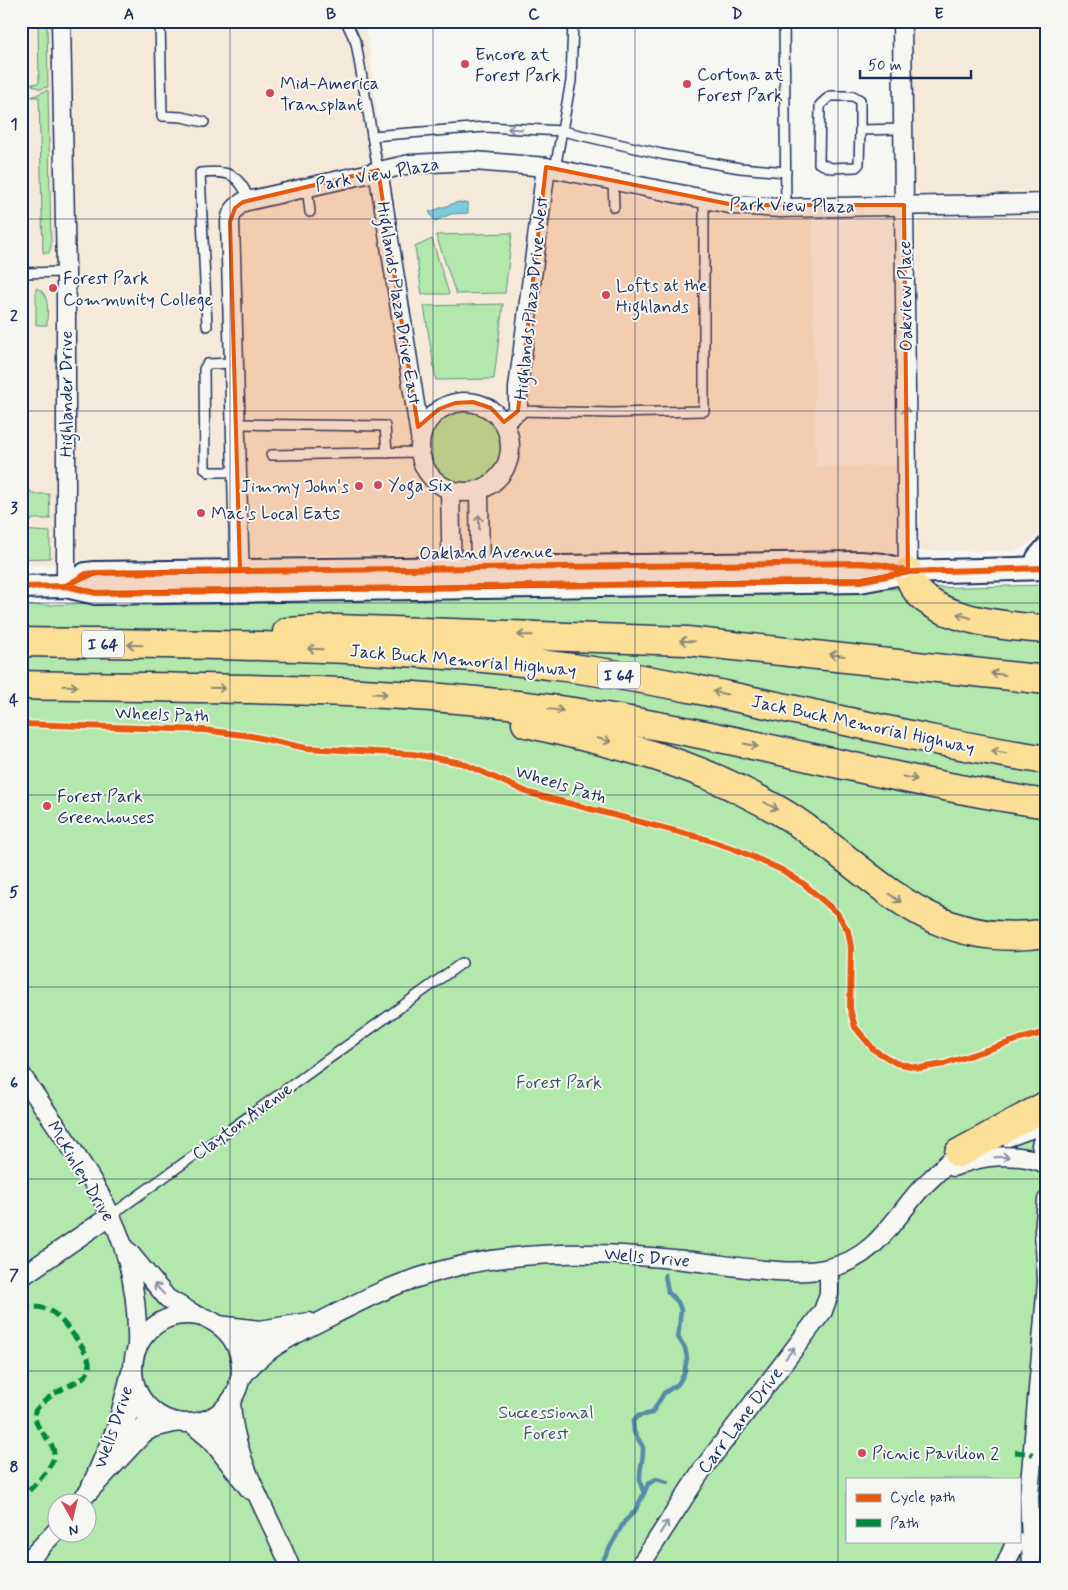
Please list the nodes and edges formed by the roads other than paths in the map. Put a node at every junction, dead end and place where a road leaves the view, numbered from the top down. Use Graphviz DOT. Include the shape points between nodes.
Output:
graph roads {
  1 [pos="61,21"];
  2 [pos="160,21"];
  3 [pos="346,21"];
  4 [pos="573,21"];
  5 [pos="784,21"];
  6 [pos="902,21"];
  7 [pos="204,122"];
  8 [pos="903,129"];
  9 [pos="860,130"];
  10 [pos="563,131"];
  11 [pos="372,136"];
  12 [pos="550,168"];
  13 [pos="378,170"];
  14 [pos="786,172"];
  15 [pos="613,182"];
  16 [pos="307,187"];
  17 [pos="250,200"];
  18 [pos="704,201"];
  19 [pos="1047,203"];
  20 [pos="904,205"];
  21 [pos="614,207"];
  22 [pos="786,208"];
  23 [pos="310,212"];
  24 [pos="66,272"];
  25 [pos="21,273"];
  26 [pos="206,326"];
  27 [pos="234,363"];
  28 [pos="518,411"];
  29 [pos="504,422"];
  30 [pos="236,424"];
  31 [pos="419,444"];
  32 [pos="387,453"];
  33 [pos="271,455"];
  34 [pos="237,472"];
  35 [pos="450,490"];
  36 [pos="479,491"];
  37 [pos="1047,548"];
  38 [pos="1041,568"];
  39 [pos="908,572"];
  40 [pos="480,577"];
  41 [pos="452,578"];
  42 [pos="240,581"];
  43 [pos="66,586"];
  44 [pos="21,587"];
  45 [pos="1047,628"];
  46 [pos="21,642"];
  47 [pos="184,646"];
  48 [pos="1047,680"];
  49 [pos="21,685"];
  50 [pos="456,699"];
  51 [pos="1047,760"];
  52 [pos="1047,804"];
  53 [pos="1047,918"];
  54 [pos="976,933"];
  55 [pos="1047,933"];
  56 [pos="462,963"];
  57 [pos="21,1074"];
  58 [pos="1047,1105"];
  59 [pos="1047,1123"];
  60 [pos="1047,1128"];
  61 [pos="959,1153"];
  62 [pos="1046,1165"];
  63 [pos="938,1172"];
  64 [pos="1047,1200"];
  65 [pos="110,1216"];
  66 [pos="122,1243"];
  67 [pos="829,1269"];
  68 [pos="21,1277"];
  69 [pos="1047,1281"];
  70 [pos="199,1316"];
  71 [pos="327,1318"];
  72 [pos="218,1325"];
  73 [pos="135,1355"];
  74 [pos="239,1381"];
  75 [pos="231,1400"];
  76 [pos="184,1422"];
  77 [pos="86,1492"];
  78 [pos="89,1492"];
  79 [pos="1029,1496"];
  80 [pos="264,1508"];
  81 [pos="1020,1528"];
  82 [pos="48,1540"];
  83 [pos="1016,1542"];
  84 [pos="21,1568"];
  85 [pos="291,1569"];
  86 [pos="638,1569"];
  87 [pos="1004,1569"];
  88 [pos="1032,1569"];
  1 -- 24 [label="street, Highlander Drive"];
  2 -- 7 [label="lane" via="162,116"];
  3 -- 11 [label="lane" via="356,43"];
  4 -- 10 [label="lane" via="571,81"];
  5 -- 14 [label="lane"];
  6 -- 8 [label="street, Oakview Place"];
  8 -- 9 [label="lane"];
  8 -- 20 [label="street, Oakview Place"];
  9 -- 9 [label="lane" via="860,100 853,96 825,99 820,105 819,163 831,168 856,167 859,164"];
  10 -- 11 [label="lane, one-way" via="485,127"];
  10 -- 12 [label="lane"];
  10 -- 14 [label="lane" via="661,154 740,168"];
  11 -- 13 [label="lane"];
  12 -- 13 [label="street, Park View Plaza" via="503,162 444,161"];
  12 -- 15 [label="street, Park View Plaza"];
  12 -- 28 [label="street, Highlands Plaza Drive West" via="518,388"];
  13 -- 16 [label="street, Park View Plaza"];
  13 -- 31 [label="street, Highlands Plaza Drive East"];
  14 -- 22 [label="lane"];
  15 -- 18 [label="street, Park View Plaza"];
  15 -- 21 [label="lane"];
  16 -- 17 [label="street, Park View Plaza"];
  16 -- 23 [label="lane"];
  17 -- 26 [label="lane" via="241,182 224,171 200,173"];
  17 -- 27 [label="street, Park View Plaza" via="230,214"];
  18 -- 22 [label="street, Park View Plaza"];
  18 -- 28 [label="lane" via="704,410 613,413"];
  19 -- 20 [label="street, Park View Plaza"];
  20 -- 22 [label="street, Park View Plaza"];
  39 -- 20 [label="street, Oakview Place, one-way"];
  24 -- 25 [label="lane"];
  24 -- 43 [label="street, Highlander Drive"];
  27 -- 30 [label="street, Park View Plaza"];
  27 -- 34 [label="lane" via="207,364 204,369 205,469 209,472"];
  28 -- 29 [label="street, Highlands Plaza Drive West"];
  29 -- 31 [label="street" via="490,408 473,402 455,403 439,409 428,419"];
  29 -- 36 [label="street" via="510,440 509,457 503,473"];
  30 -- 32 [label="lane" via="385,426"];
  30 -- 34 [label="street, Park View Plaza"];
  31 -- 32 [label="lane"];
  31 -- 35 [label="street" via="424,468 435,482"];
  32 -- 33 [label="lane"];
  34 -- 42 [label="street, Park View Plaza"];
  35 -- 36 [label="street"];
  35 -- 41 [label="street"];
  40 -- 36 [label="street, one-way"];
  37 -- 38 [label="street" via="1038,558"];
  38 -- 39 [label="street, Oakland Avenue"];
  39 -- 40 [label="street, Oakland Avenue" via="860,563"];
  45 -- 39 [label="main road, one-way" via="1002,626 944,608 917,592"];
  40 -- 41 [label="street, Oakland Avenue"];
  41 -- 42 [label="street, Oakland Avenue"];
  42 -- 43 [label="street, Oakland Avenue" via="95,573 77,578"];
  43 -- 44 [label="street, Oakland Avenue"];
  47 -- 46 [label="main road, Jack Buck Memorial Highway / I 64, one-way"];
  48 -- 47 [label="main road, one-way" via="736,644 638,638 336,629 293,631"];
  51 -- 47 [label="main road, Jack Buck Memorial Highway / I 64, one-way" via="724,694 575,669 418,653"];
  49 -- 50 [label="main road, one-way" via="335,692"];
  50 -- 52 [label="main road, one-way" via="597,716"];
  50 -- 54 [label="main road, one-way" via="508,718 636,750 739,789 794,820 913,910 959,930"];
  53 -- 54 [label="main road"];
  54 -- 55 [label="main road" via="999,936"];
  56 -- 65 [label="lane, Clayton Avenue"];
  57 -- 65 [label="street, McKinley Drive"];
  58 -- 61 [label="main road"];
  59 -- 61 [label="street, Wells Drive"];
  60 -- 62 [label="street" via="1041,1145"];
  61 -- 63 [label="street, Wells Drive"];
  63 -- 62 [label="street, Wells Drive, one-way" via="998,1156 1026,1158"];
  63 -- 67 [label="street, Wells Drive" via="880,1240 853,1260"];
  64 -- 69 [label="street" via="1044,1231"];
  65 -- 66 [label="street, McKinley Drive"];
  65 -- 68 [label="street, Clayton Avenue"];
  70 -- 66 [label="street, McKinley Drive, one-way" via="168,1298"];
  66 -- 73 [label="street, McKinley Drive" via="135,1297"];
  67 -- 71 [label="street, Wells Drive" via="785,1270 605,1253 528,1256 486,1261 418,1277"];
  86 -- 67 [label="street, Carr Lane Drive, one-way" via="702,1470 823,1311 829,1294"];
  69 -- 79 [label="street"];
  70 -- 72 [label="street"];
  70 -- 73 [label="street" via="164,1320 149,1330"];
  71 -- 72 [label="street, Wells Drive" via="266,1330"];
  71 -- 74 [label="street, Wells Drive" via="267,1351"];
  72 -- 74 [label="street" via="237,1349 241,1368"];
  73 -- 76 [label="street" via="135,1384 144,1402 159,1415"];
  73 -- 77 [label="street, Wells Drive" via="120,1418"];
  74 -- 75 [label="street"];
  75 -- 76 [label="street" via="206,1419"];
  75 -- 80 [label="street" via="236,1439"];
  76 -- 78 [label="street, Wells Drive" via="153,1428 144,1434"];
  76 -- 80 [label="street" via="212,1442"];
  79 -- 81 [label="street"];
  79 -- 88 [label="street"];
  80 -- 85 [label="street"];
  82 -- 84 [label="street"];
  83 -- 87 [label="street"];
}
